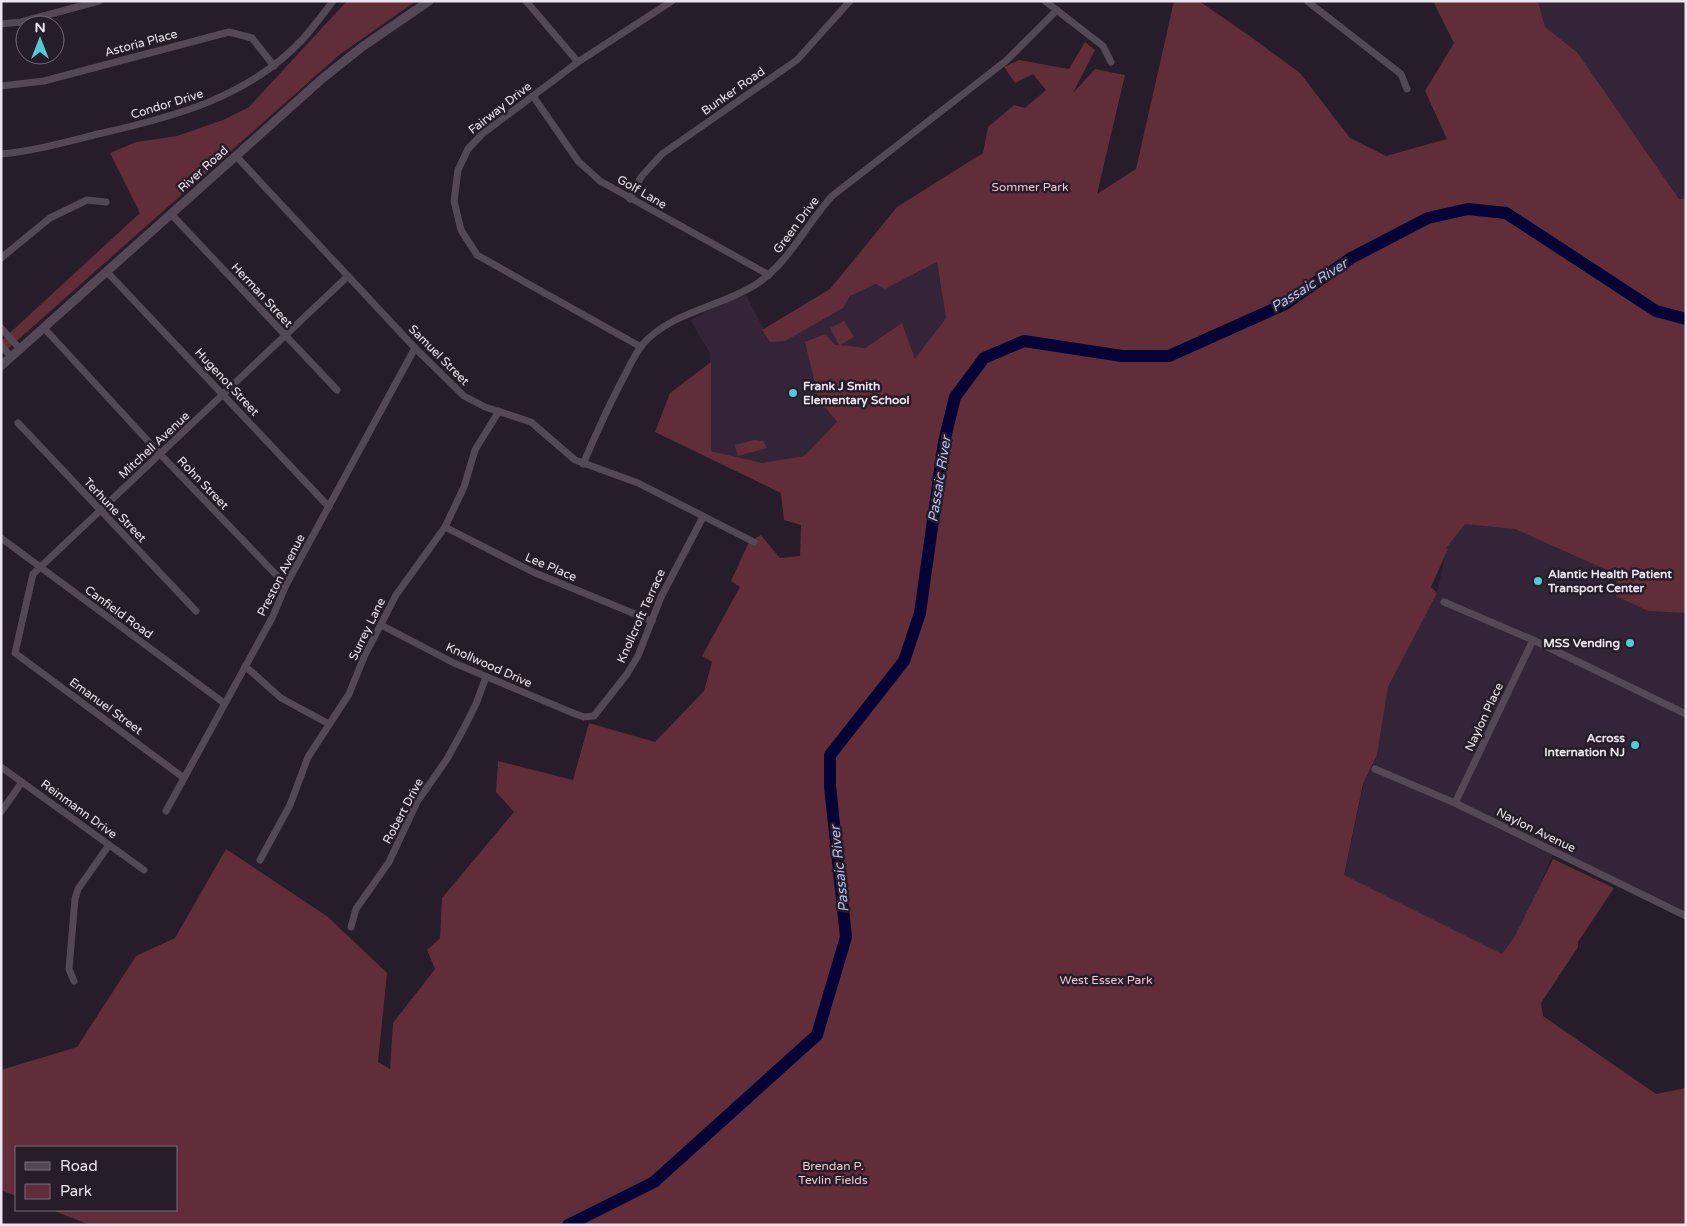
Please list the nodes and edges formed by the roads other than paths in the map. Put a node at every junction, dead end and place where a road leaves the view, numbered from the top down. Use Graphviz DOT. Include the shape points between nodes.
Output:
graph roads {
  1 [pos="99,1"];
  2 [pos="333,1"];
  3 [pos="429,1"];
  4 [pos="526,1"];
  5 [pos="672,1"];
  6 [pos="850,1"];
  7 [pos="1046,1"];
  8 [pos="1307,1"];
  9 [pos="1057,10"];
  10 [pos="1,24"];
  11 [pos="578,62"];
  12 [pos="1111,62"];
  13 [pos="274,66"];
  14 [pos="1,86"];
  15 [pos="1407,88"];
  16 [pos="533,96"];
  17 [pos="1,154"];
  18 [pos="236,156"];
  19 [pos="630,199"];
  20 [pos="106,202"];
  21 [pos="171,214"];
  22 [pos="1,258"];
  23 [pos="107,272"];
  24 [pos="769,275"];
  25 [pos="348,276"];
  26 [pos="1,328"];
  27 [pos="44,328"];
  28 [pos="284,336"];
  29 [pos="1,345"];
  30 [pos="641,347"];
  31 [pos="415,348"];
  32 [pos="20,349"];
  33 [pos="11,357"];
  34 [pos="1,366"];
  35 [pos="337,390"];
  36 [pos="223,394"];
  37 [pos="499,411"];
  38 [pos="18,423"];
  39 [pos="160,454"];
  40 [pos="583,464"];
  41 [pos="329,507"];
  42 [pos="100,511"];
  43 [pos="704,517"];
  44 [pos="446,527"];
  45 [pos="1,538"];
  46 [pos="754,542"];
  47 [pos="40,567"];
  48 [pos="286,585"];
  49 [pos="1444,602"];
  50 [pos="196,611"];
  51 [pos="652,621"];
  52 [pos="381,625"];
  53 [pos="1533,640"];
  54 [pos="15,652"];
  55 [pos="245,666"];
  56 [pos="486,677"];
  57 [pos="224,703"];
  58 [pos="1686,714"];
  59 [pos="590,717"];
  60 [pos="329,724"];
  61 [pos="1,767"];
  62 [pos="1375,769"];
  63 [pos="184,778"];
  64 [pos="22,782"];
  65 [pos="1455,803"];
  66 [pos="166,811"];
  67 [pos="1,812"];
  68 [pos="109,845"];
  69 [pos="260,860"];
  70 [pos="144,870"];
  71 [pos="1686,916"];
  72 [pos="351,927"];
  73 [pos="74,982"];
  1 -- 10 [label="street" via="21,22"];
  2 -- 13 [label="street, Condor Drive" via="302,40"];
  3 -- 18 [label="street, River Road" via="329,72"];
  4 -- 11 [label="street"];
  5 -- 11 [label="street, Fairway Drive"];
  6 -- 19 [label="street, Bunker Road" via="797,60 662,154 641,177"];
  7 -- 9 [label="street"];
  8 -- 15 [label="street" via="1401,74"];
  9 -- 12 [label="street" via="1104,46"];
  9 -- 24 [label="street, Green Drive" via="1007,60 832,196 788,256"];
  11 -- 16 [label="street, Fairway Drive"];
  13 -- 14 [label="street, Astoria Place" via="252,38 229,32 44,81"];
  13 -- 17 [label="street, Condor Drive" via="233,92 181,114"];
  16 -- 19 [label="street, Golf Lane" via="578,161 600,181"];
  16 -- 30 [label="street, Fairway Drive" via="482,134 463,158 454,192 461,230 470,248 485,261"];
  18 -- 21 [label="street, River Road"];
  18 -- 25 [label="street, Samuel Street"];
  19 -- 24 [label="street, Golf Lane"];
  20 -- 22 [label="street" via="88,200 50,218"];
  21 -- 23 [label="street, River Road"];
  21 -- 28 [label="street, Herman Street"];
  23 -- 27 [label="street, River Road"];
  23 -- 36 [label="street, Hugenot Street"];
  24 -- 30 [label="street, Green Drive" via="730,297 670,323"];
  25 -- 28 [label="street, Mitchell Avenue"];
  25 -- 31 [label="street, Samuel Street"];
  26 -- 32 [label="street"];
  27 -- 32 [label="street, River Road"];
  27 -- 39 [label="street, Rohn Street"];
  28 -- 35 [label="street, Herman Street"];
  28 -- 36 [label="street, Mitchell Avenue"];
  29 -- 33 [label="street"];
  30 -- 40 [label="street, Green Drive"];
  31 -- 37 [label="street, Samuel Street" via="464,396"];
  31 -- 41 [label="street, Preston Avenue"];
  32 -- 33 [label="street, River Road"];
  33 -- 34 [label="street, River Road"];
  36 -- 39 [label="street, Mitchell Avenue"];
  36 -- 41 [label="street, Hugenot Street"];
  37 -- 40 [label="street, Samuel Street" via="531,422 564,452"];
  37 -- 44 [label="street, Surrey Lane" via="475,450 464,487"];
  38 -- 42 [label="street, Terhune Street"];
  39 -- 42 [label="street, Mitchell Avenue"];
  39 -- 48 [label="street, Rohn Street"];
  40 -- 43 [label="street, Samuel Street" via="638,483"];
  41 -- 48 [label="street, Preston Avenue"];
  42 -- 47 [label="street, Mitchell Avenue"];
  42 -- 50 [label="street, Terhune Street"];
  43 -- 46 [label="street, Samuel Street"];
  43 -- 51 [label="street, Knollcroft Terrace" via="672,574"];
  44 -- 51 [label="street, Lee Place" via="533,572"];
  44 -- 52 [label="street, Surrey Lane" via="396,595"];
  45 -- 47 [label="street, Canfield Road"];
  47 -- 54 [label="street, Mitchell Avenue" via="33,574"];
  47 -- 57 [label="street, Canfield Road"];
  48 -- 55 [label="street, Preston Avenue"];
  49 -- 53 [label="street"];
  51 -- 59 [label="street, Knollcroft Terrace" via="627,674"];
  52 -- 56 [label="street, Knollwood Drive"];
  52 -- 60 [label="street, Surrey Lane" via="349,694"];
  53 -- 58 [label="street"];
  53 -- 65 [label="street, Naylon Place"];
  54 -- 63 [label="street, Emanuel Street"];
  55 -- 57 [label="street, Preston Avenue"];
  55 -- 60 [label="street" via="281,698"];
  56 -- 59 [label="street, Knollwood Drive" via="573,714"];
  56 -- 72 [label="street, Robert Drive" via="464,728 418,802 389,862 356,909"];
  57 -- 63 [label="street, Preston Avenue"];
  60 -- 69 [label="street, Surrey Lane" via="308,757 290,805"];
  61 -- 64 [label="street, Reinmann Drive"];
  62 -- 65 [label="street, Naylon Avenue"];
  63 -- 66 [label="street, Preston Avenue"];
  64 -- 67 [label="street"];
  64 -- 68 [label="street, Reinmann Drive"];
  65 -- 71 [label="street, Naylon Avenue"];
  68 -- 70 [label="street, Reinmann Drive"];
  68 -- 73 [label="street" via="78,889 75,899 69,969"];
}
